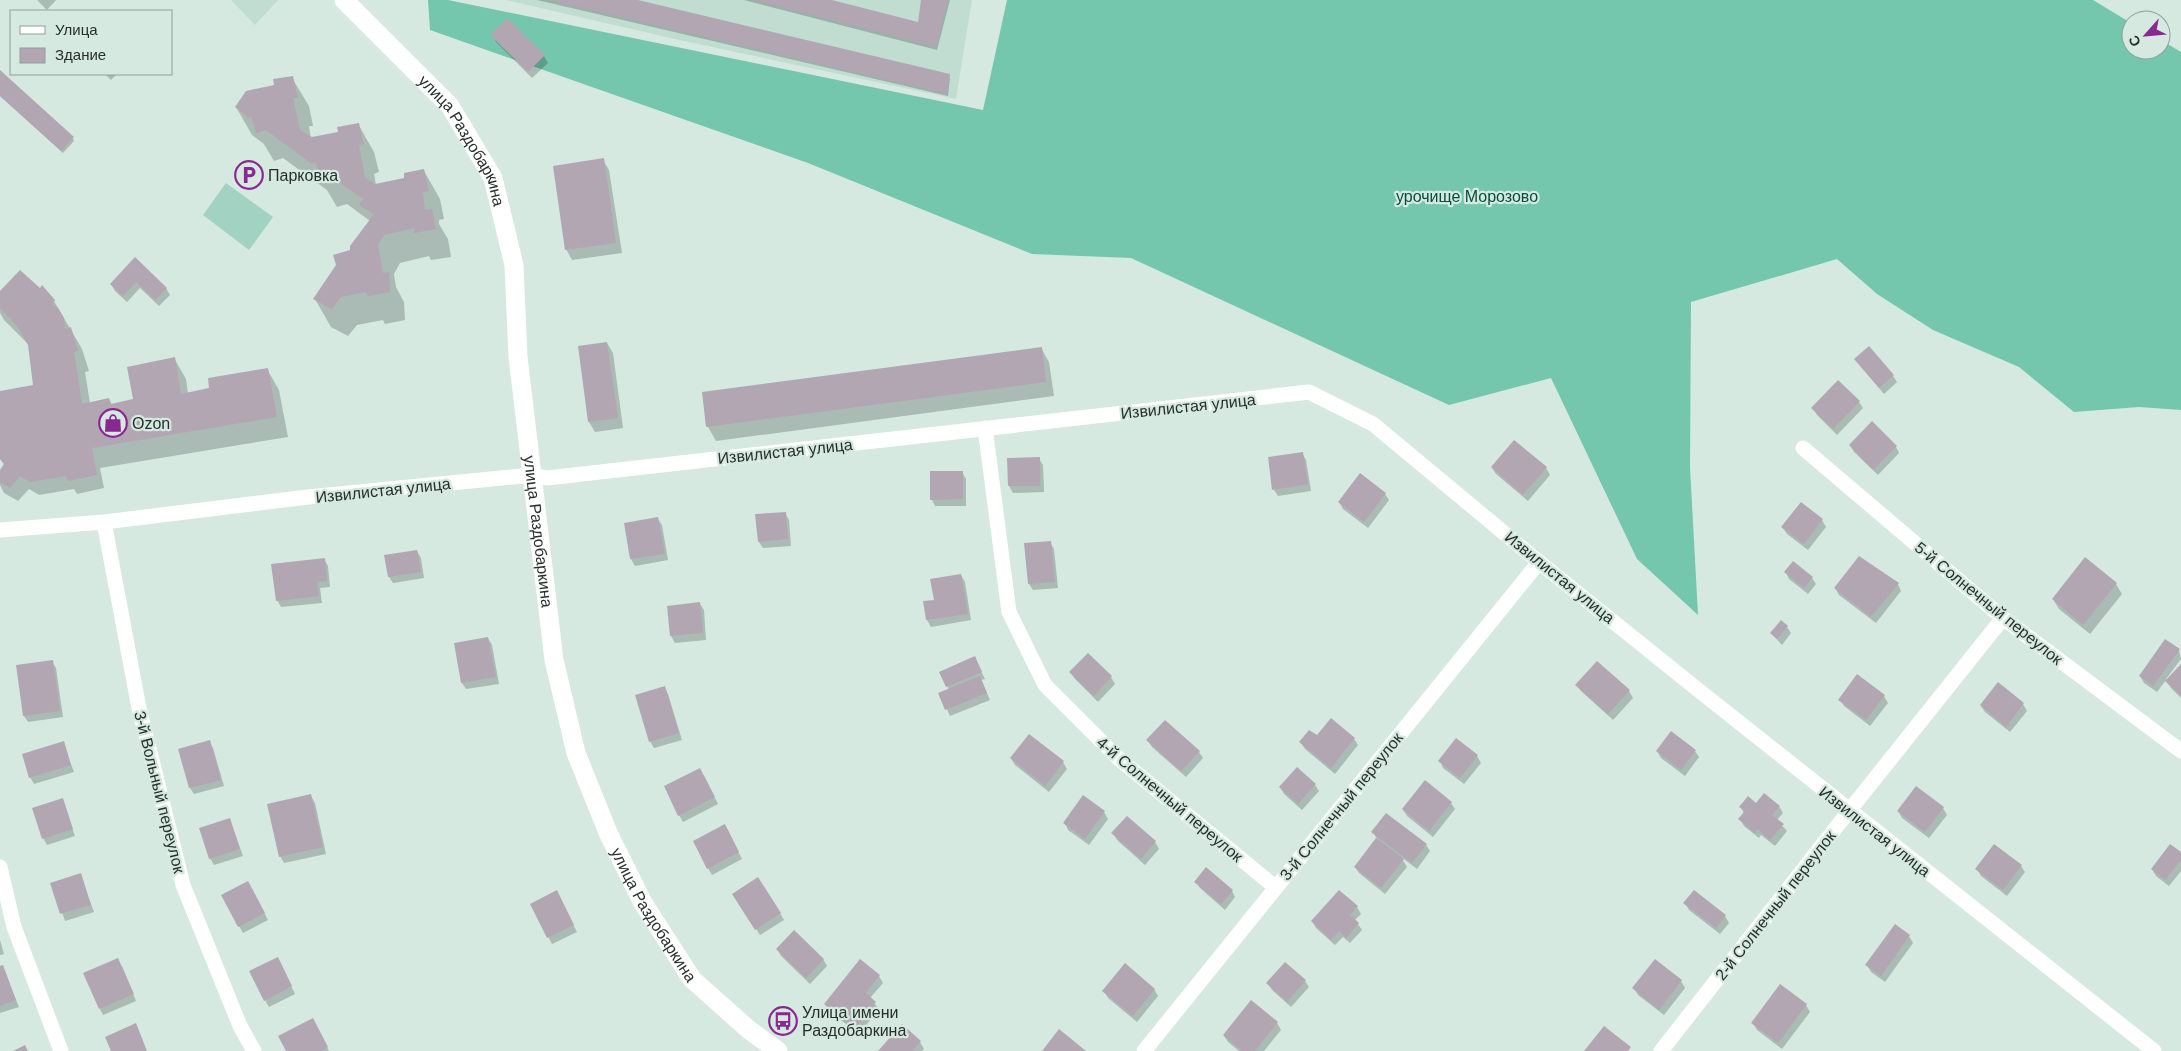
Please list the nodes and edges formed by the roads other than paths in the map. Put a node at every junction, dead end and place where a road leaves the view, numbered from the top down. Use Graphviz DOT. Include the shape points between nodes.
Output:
graph roads {
  1 [pos="344,0"];
  2 [pos="985,428"];
  3 [pos="1803,448"];
  4 [pos="532,475"];
  5 [pos="104,522"];
  6 [pos="0,530"];
  7 [pos="1539,562"];
  8 [pos="2003,618"];
  9 [pos="2181,751"];
  10 [pos="1849,811"];
  11 [pos="0,867"];
  12 [pos="1275,887"];
  13 [pos="61,1051"];
  14 [pos="254,1051"];
  15 [pos="778,1051"];
  16 [pos="1144,1051"];
  17 [pos="1661,1051"];
  18 [pos="2154,1051"];
  1 -- 4 [label="street, улица Раздобаркина" via="450,106 493,178 514,265 518,357"];
  2 -- 4 [label="street, Извилистая улица" via="547,478"];
  2 -- 7 [label="street, Извилистая улица" via="1309,392 1373,424"];
  2 -- 12 [label="street, 4-й Солнечный переулок" via="1009,612 1044,685 1118,758"];
  3 -- 8 [label="street, 5-й Солнечный переулок"];
  4 -- 5 [label="street, Извилистая улица" via="308,497"];
  4 -- 15 [label="street, улица Раздобаркина" via="554,660 576,753 609,835 643,903 692,980 748,1030"];
  5 -- 6 [label="street, Извилистая улица"];
  5 -- 14 [label="street, 3-й Вольный переулок" via="139,708 183,884 240,1026"];
  7 -- 10 [label="street, Извилистая улица"];
  7 -- 12 [label="street, 3-й Солнечный переулок"];
  8 -- 9 [label="street, 5-й Солнечный переулок"];
  8 -- 10 [label="street, 2-й Солнечный переулок"];
  10 -- 17 [label="street, 2-й Солнечный переулок"];
  10 -- 18 [label="street, Извилистая улица"];
  11 -- 13 [label="street" via="14,927"];
  12 -- 16 [label="street, 3-й Солнечный переулок"];
}
